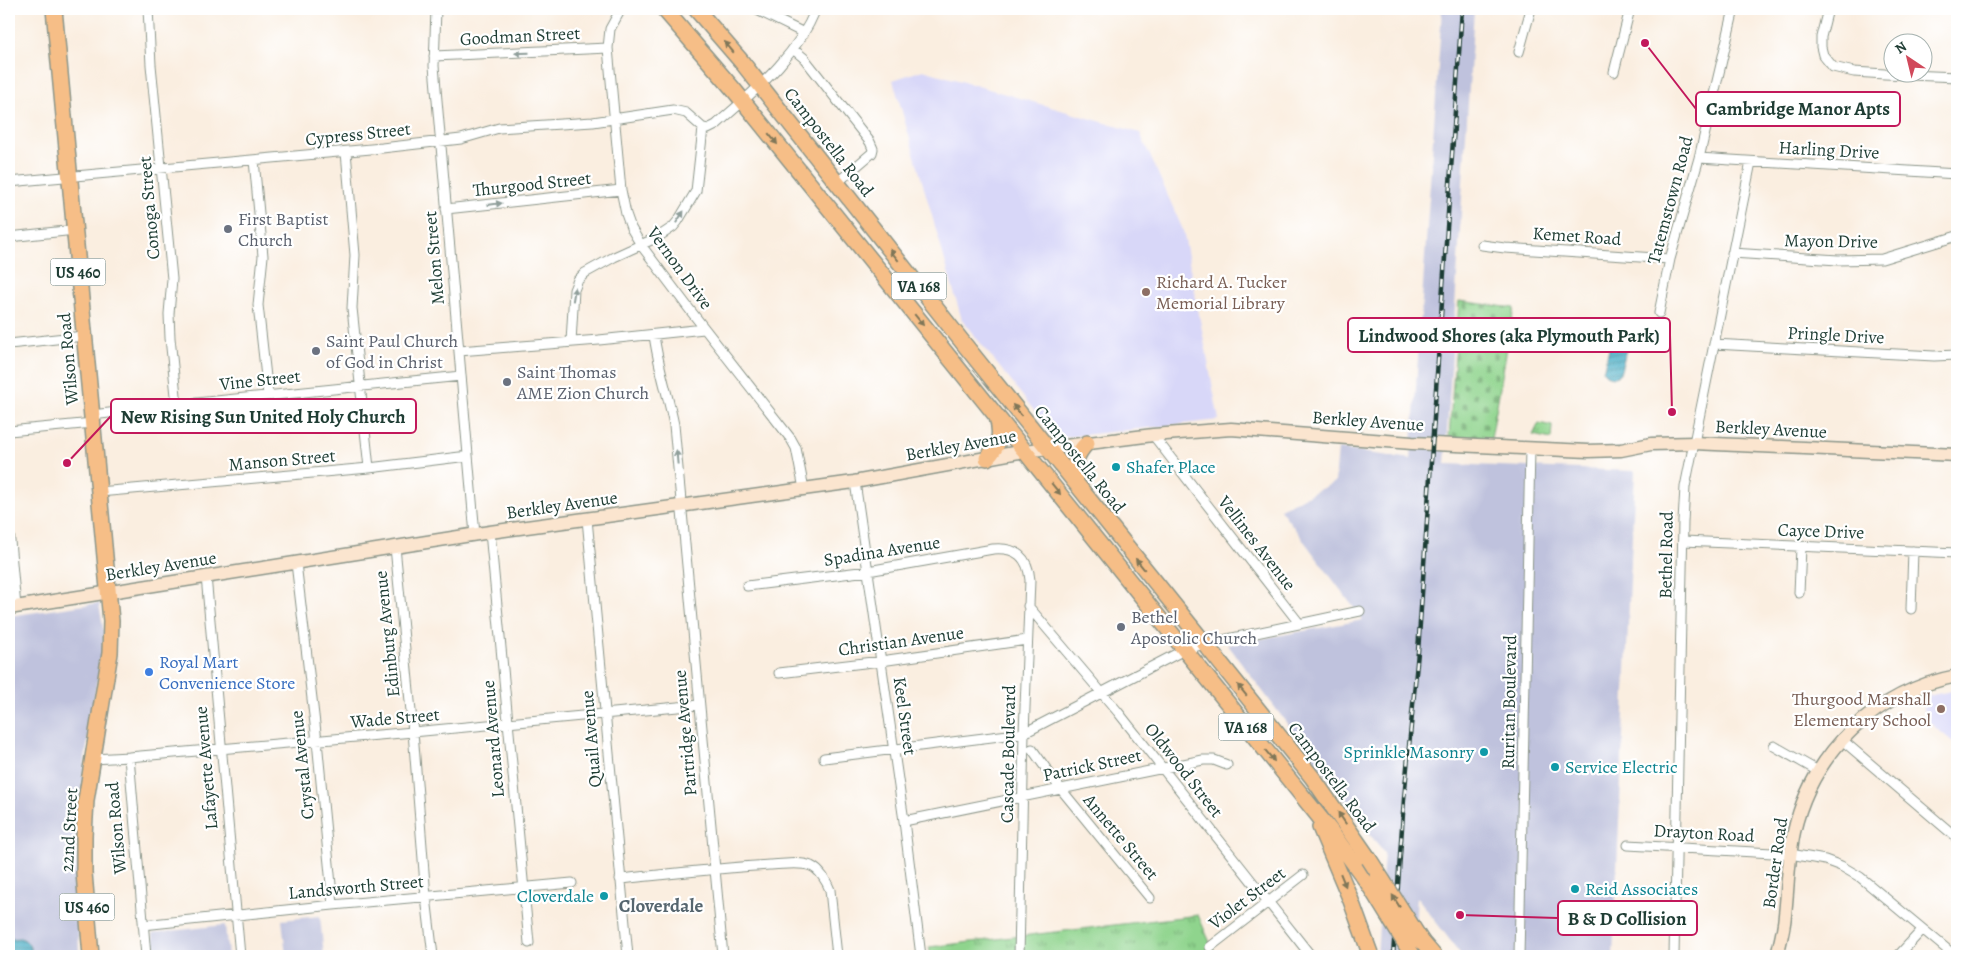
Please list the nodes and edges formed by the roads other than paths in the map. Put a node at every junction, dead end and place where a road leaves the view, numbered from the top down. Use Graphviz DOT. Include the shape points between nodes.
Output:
graph roads {
  1 [pos="54,9"];
  2 [pos="148,9"];
  3 [pos="436,9"];
  4 [pos="621,9"];
  5 [pos="664,9"];
  6 [pos="696,9"];
  7 [pos="754,9"];
  8 [pos="816,9"];
  9 [pos="1532,9"];
  10 [pos="1630,9"];
  11 [pos="1734,9"];
  12 [pos="1828,9"];
  13 [pos="804,33"];
  14 [pos="608,48"];
  15 [pos="793,49"];
  16 [pos="1519,52"];
  17 [pos="434,56"];
  18 [pos="1614,72"];
  19 [pos="1957,77"];
  20 [pos="760,85"];
  21 [pos="742,101"];
  22 [pos="614,119"];
  23 [pos="703,128"];
  24 [pos="440,142"];
  25 [pos="346,152"];
  26 [pos="1699,158"];
  27 [pos="254,160"];
  28 [pos="1751,162"];
  29 [pos="162,168"];
  30 [pos="1957,174"];
  31 [pos="69,177"];
  32 [pos="9,182"];
  33 [pos="838,182"];
  34 [pos="621,190"];
  35 [pos="446,209"];
  36 [pos="75,230"];
  37 [pos="1957,236"];
  38 [pos="9,237"];
  39 [pos="641,245"];
  40 [pos="1482,245"];
  41 [pos="1732,253"];
  42 [pos="1670,259"];
  43 [pos="1659,313"];
  44 [pos="704,329"];
  45 [pos="654,335"];
  46 [pos="84,336"];
  47 [pos="571,342"];
  48 [pos="9,344"];
  49 [pos="1714,344"];
  50 [pos="458,350"];
  51 [pos="1957,355"];
  52 [pos="461,376"];
  53 [pos="360,386"];
  54 [pos="268,395"];
  55 [pos="177,405"];
  56 [pos="996,415"];
  57 [pos="92,419"];
  58 [pos="9,431"];
  59 [pos="1153,435"];
  60 [pos="1087,443"];
  61 [pos="1694,443"];
  62 [pos="1048,448"];
  63 [pos="1530,449"];
  64 [pos="1025,451"];
  65 [pos="1957,455"];
  66 [pos="468,456"];
  67 [pos="987,458"];
  68 [pos="369,468"];
  69 [pos="855,482"];
  70 [pos="1076,483"];
  71 [pos="804,489"];
  72 [pos="99,492"];
  73 [pos="681,506"];
  74 [pos="587,519"];
  75 [pos="9,530"];
  76 [pos="490,532"];
  77 [pos="475,534"];
  78 [pos="1683,541"];
  79 [pos="395,547"];
  80 [pos="1801,547"];
  81 [pos="1913,551"];
  82 [pos="1957,553"];
  83 [pos="1020,556"];
  84 [pos="296,562"];
  85 [pos="868,571"];
  86 [pos="206,576"];
  87 [pos="747,586"];
  88 [pos="109,593"];
  89 [pos="1799,593"];
  90 [pos="1028,606"];
  91 [pos="13,607"];
  92 [pos="1911,609"];
  93 [pos="1360,611"];
  94 [pos="1299,623"];
  95 [pos="1027,640"];
  96 [pos="1204,644"];
  97 [pos="1184,650"];
  98 [pos="881,661"];
  99 [pos="779,673"];
  100 [pos="1957,676"];
  101 [pos="1101,694"];
  102 [pos="699,704"];
  103 [pos="100,706"];
  104 [pos="605,714"];
  105 [pos="508,724"];
  106 [pos="413,732"];
  107 [pos="1024,733"];
  108 [pos="1841,739"];
  109 [pos="317,741"];
  110 [pos="1774,746"];
  111 [pos="221,749"];
  112 [pos="1032,749"];
  113 [pos="894,750"];
  114 [pos="129,757"];
  115 [pos="824,758"];
  116 [pos="93,759"];
  117 [pos="1227,765"];
  118 [pos="1160,767"];
  119 [pos="1818,771"];
  120 [pos="1060,788"];
  121 [pos="1024,796"];
  122 [pos="1308,804"];
  123 [pos="904,821"];
  124 [pos="1957,838"];
  125 [pos="1628,845"];
  126 [pos="1676,847"];
  127 [pos="1790,854"];
  128 [pos="714,870"];
  129 [pos="1303,876"];
  130 [pos="620,879"];
  131 [pos="572,883"];
  132 [pos="523,888"];
  133 [pos="426,897"];
  134 [pos="1150,898"];
  135 [pos="1267,902"];
  136 [pos="333,905"];
  137 [pos="236,915"];
  138 [pos="143,925"];
  139 [pos="1922,930"];
  140 [pos="1422,942"];
  141 [pos="529,943"];
  142 [pos="1210,947"];
  143 [pos="1369,950"];
  144 [pos="91,956"];
  145 [pos="146,956"];
  146 [pos="240,956"];
  147 [pos="433,956"];
  148 [pos="628,956"];
  149 [pos="723,956"];
  150 [pos="837,956"];
  151 [pos="920,956"];
  152 [pos="1019,956"];
  153 [pos="1311,956"];
  154 [pos="1413,956"];
  155 [pos="1430,956"];
  156 [pos="1434,956"];
  157 [pos="1518,956"];
  158 [pos="1674,956"];
  159 [pos="1777,956"];
  160 [pos="1898,956"];
  161 [pos="1955,956"];
  1 -- 31 [label="main road, Wilson Road / US 460"];
  2 -- 29 [label="street, Conoga Street"];
  3 -- 17 [label="street, Melon Street"];
  4 -- 14 [label="street, Vernon Drive" via="610,29"];
  5 -- 21 [label="main road, Campostella Road / VA 168"];
  20 -- 6 [label="main road, Campostella Road / VA 168, one-way"];
  7 -- 13 [label="street"];
  8 -- 13 [label="street"];
  9 -- 16 [label="street"];
  10 -- 18 [label="street"];
  11 -- 26 [label="street, Tatemstown Road"];
  12 -- 19 [label="street" via="1821,47 1823,55 1834,67 1854,72"];
  13 -- 15 [label="street"];
  14 -- 17 [label="street, Goodman Street, one-way"];
  14 -- 22 [label="street, Vernon Drive"];
  15 -- 20 [label="street"];
  15 -- 33 [label="street" via="804,58 873,149"];
  17 -- 24 [label="street, Melon Street"];
  20 -- 21 [label="street"];
  20 -- 33 [label="main road, Campostella Road / VA 168"];
  21 -- 23 [label="street" via="712,128"];
  21 -- 56 [label="main road, Campostella Road / VA 168, one-way"];
  22 -- 23 [label="street, Cypress Street" via="673,110 686,113"];
  22 -- 24 [label="street, Cypress Street" via="499,128"];
  22 -- 34 [label="street, Vernon Drive"];
  39 -- 23 [label="street, one-way" via="673,227 696,191"];
  24 -- 25 [label="street, Cypress Street"];
  24 -- 35 [label="street, Melon Street"];
  25 -- 27 [label="street, Cypress Street"];
  25 -- 53 [label="street" via="355,255 352,308"];
  26 -- 28 [label="street, Harling Drive"];
  26 -- 42 [label="street, Tatemstown Road"];
  27 -- 29 [label="street, Cypress Street"];
  27 -- 54 [label="street" via="263,256 258,305"];
  28 -- 30 [label="street, Harling Drive"];
  28 -- 41 [label="street, Bethel Road"];
  29 -- 31 [label="street, Cypress Street"];
  29 -- 55 [label="street, Conoga Street" via="172,279 170,322"];
  31 -- 32 [label="street, Cypress Street"];
  31 -- 36 [label="main road, Wilson Road / US 460"];
  62 -- 33 [label="main road, Campostella Road / VA 168, one-way"];
  35 -- 34 [label="street, Thurgood Street, one-way"];
  34 -- 39 [label="street, Vernon Drive" via="631,228"];
  35 -- 50 [label="street, Melon Street"];
  36 -- 38 [label="street"];
  36 -- 46 [label="main road, Wilson Road / US 460"];
  37 -- 41 [label="street, Mayon Drive" via="1882,259"];
  39 -- 44 [label="street, Vernon Drive"];
  47 -- 39 [label="street, one-way" via="574,290 578,280"];
  40 -- 42 [label="street, Kemet Road"];
  41 -- 49 [label="street, Bethel Road"];
  42 -- 43 [label="street, Tatemstown Road"];
  44 -- 45 [label="street"];
  44 -- 71 [label="street, Vernon Drive" via="791,439 796,448"];
  45 -- 47 [label="street"];
  73 -- 45 [label="street, Partridge Avenue, one-way" via="672,418"];
  46 -- 48 [label="street"];
  46 -- 57 [label="main road, Wilson Road / US 460"];
  47 -- 50 [label="street"];
  49 -- 51 [label="street, Pringle Drive"];
  49 -- 61 [label="street, Bethel Road"];
  50 -- 52 [label="street, Melon Street"];
  52 -- 53 [label="street, Vine Street"];
  52 -- 66 [label="street, Melon Street"];
  53 -- 54 [label="street, Vine Street"];
  53 -- 68 [label="street"];
  54 -- 55 [label="street, Vine Street"];
  55 -- 57 [label="street, Vine Street"];
  56 -- 64 [label="main road, Campostella Road / VA 168"];
  56 -- 67 [label="main road" via="1001,430 1000,440"];
  57 -- 58 [label="street, Vine Street"];
  57 -- 72 [label="main road, Wilson Road / US 460"];
  59 -- 60 [label="street, Berkley Avenue"];
  59 -- 63 [label="street, Berkley Avenue" via="1232,429"];
  59 -- 94 [label="street, Vellines Avenue"];
  60 -- 62 [label="street, Berkley Avenue"];
  60 -- 70 [label="main road" via="1075,459"];
  61 -- 63 [label="street, Berkley Avenue" via="1651,444 1613,450"];
  61 -- 65 [label="street, Berkley Avenue"];
  61 -- 78 [label="street, Bethel Road" via="1685,487"];
  62 -- 64 [label="street, Berkley Avenue"];
  62 -- 70 [label="main road, Campostella Road / VA 168"];
  63 -- 157 [label="street, Ruritan Boulevard"];
  64 -- 67 [label="street, Berkley Avenue"];
  64 -- 97 [label="main road, Campostella Road / VA 168, one-way"];
  66 -- 68 [label="street, Manson Street"];
  66 -- 77 [label="street, Melon Street"];
  67 -- 69 [label="street, Berkley Avenue"];
  68 -- 72 [label="street, Manson Street"];
  69 -- 71 [label="street, Berkley Avenue"];
  69 -- 85 [label="street, Keel Street"];
  96 -- 70 [label="main road, Campostella Road / VA 168, one-way"];
  71 -- 73 [label="street, Berkley Avenue"];
  72 -- 88 [label="main road, Wilson Road / US 460"];
  73 -- 74 [label="street, Berkley Avenue"];
  73 -- 102 [label="street, Partridge Avenue"];
  74 -- 76 [label="street, Berkley Avenue"];
  74 -- 104 [label="street, Quail Avenue"];
  75 -- 91 [label="street"];
  76 -- 77 [label="street, Berkley Avenue"];
  76 -- 105 [label="street, Leonard Avenue"];
  77 -- 79 [label="street, Berkley Avenue"];
  78 -- 80 [label="street, Cayce Drive"];
  78 -- 126 [label="street, Bethel Road"];
  79 -- 84 [label="street, Berkley Avenue"];
  79 -- 106 [label="street, Edinburg Avenue"];
  80 -- 81 [label="street, Cayce Drive"];
  80 -- 89 [label="street"];
  81 -- 82 [label="street, Cayce Drive"];
  81 -- 92 [label="street"];
  83 -- 85 [label="street, Spadina Avenue" via="1010,549 993,550"];
  83 -- 90 [label="street, Cascade Boulevard" via="1029,573"];
  84 -- 86 [label="street, Berkley Avenue"];
  84 -- 109 [label="street, Crystal Avenue"];
  85 -- 87 [label="street, Spadina Avenue"];
  85 -- 98 [label="street, Keel Street"];
  86 -- 88 [label="street, Berkley Avenue"];
  86 -- 111 [label="street, Lafayette Avenue"];
  88 -- 91 [label="street, Berkley Avenue"];
  88 -- 103 [label="main road, Wilson Road / US 460" via="110,652"];
  90 -- 95 [label="street, Cascade Boulevard"];
  90 -- 101 [label="street, Oldwood Street"];
  93 -- 94 [label="street"];
  94 -- 96 [label="street"];
  95 -- 98 [label="street, Christian Avenue"];
  95 -- 107 [label="street, Cascade Boulevard"];
  96 -- 97 [label="street"];
  140 -- 96 [label="main road, Campostella Road / VA 168, one-way, bridge" via="1312,777"];
  97 -- 101 [label="street"];
  97 -- 122 [label="main road, Campostella Road / VA 168, one-way"];
  98 -- 99 [label="street, Christian Avenue"];
  98 -- 113 [label="street, Keel Street"];
  100 -- 108 [label="street, Border Road" via="1899,696 1874,711"];
  101 -- 107 [label="street"];
  101 -- 118 [label="street, Oldwood Street"];
  102 -- 104 [label="street, Wade Street"];
  102 -- 128 [label="street, Partridge Avenue"];
  103 -- 116 [label="main road, 22nd Street / US 460"];
  104 -- 105 [label="street, Wade Street"];
  104 -- 130 [label="street, Quail Avenue"];
  105 -- 106 [label="street, Wade Street"];
  105 -- 132 [label="street, Leonard Avenue"];
  106 -- 109 [label="street, Wade Street"];
  106 -- 133 [label="street, Edinburg Avenue"];
  107 -- 113 [label="street"];
  107 -- 121 [label="street, Cascade Boulevard"];
  108 -- 119 [label="street, Border Road"];
  108 -- 124 [label="street"];
  109 -- 111 [label="street, Wade Street"];
  109 -- 136 [label="street, Crystal Avenue"];
  110 -- 119 [label="street"];
  111 -- 114 [label="street, Wade Street"];
  111 -- 137 [label="street, Lafayette Avenue"];
  112 -- 120 [label="street, Annette Street"];
  113 -- 115 [label="street"];
  113 -- 123 [label="street, Keel Street"];
  114 -- 116 [label="street, Wade Street"];
  114 -- 138 [label="street, Wilson Road"];
  116 -- 144 [label="main road, 22nd Street / US 460" via="84,836"];
  117 -- 118 [label="street, Patrick Street" via="1209,759"];
  118 -- 120 [label="street, Patrick Street"];
  118 -- 135 [label="street, Oldwood Street"];
  119 -- 127 [label="street, Border Road" via="1799,814"];
  120 -- 121 [label="street, Patrick Street"];
  120 -- 134 [label="street, Annette Street"];
  121 -- 123 [label="street, Patrick Street"];
  121 -- 152 [label="street, Cascade Boulevard"];
  122 -- 143 [label="main road, one-way" via="1336,862"];
  122 -- 154 [label="main road, VA 168, bridge" via="1368,883"];
  123 -- 151 [label="street, Keel Street"];
  125 -- 126 [label="street, Drayton Road"];
  126 -- 127 [label="street, Drayton Road"];
  126 -- 158 [label="street, Bethel Road"];
  127 -- 139 [label="street, Drayton Road" via="1841,866 1860,877"];
  127 -- 159 [label="street, Border Road" via="1786,914"];
  128 -- 130 [label="street"];
  128 -- 149 [label="street, Partridge Avenue"];
  128 -- 150 [label="street" via="800,864 817,870 830,890"];
  129 -- 135 [label="street, Violet Street"];
  130 -- 148 [label="street, Quail Avenue"];
  131 -- 132 [label="street, Landsworth Street"];
  132 -- 133 [label="street, Landsworth Street"];
  132 -- 141 [label="street, Leonard Avenue"];
  133 -- 136 [label="street, Landsworth Street"];
  133 -- 147 [label="street, Edinburg Avenue"];
  135 -- 142 [label="street, Violet Street"];
  135 -- 153 [label="street, Oldwood Street"];
  136 -- 137 [label="street, Landsworth Street"];
  137 -- 138 [label="street, Landsworth Street"];
  137 -- 146 [label="street, Lafayette Avenue"];
  138 -- 145 [label="street, Wilson Road"];
  139 -- 160 [label="street"];
  139 -- 161 [label="street, Drayton Road"];
  140 -- 155 [label="main road, VA 168"];
  140 -- 156 [label="main road"];
}
